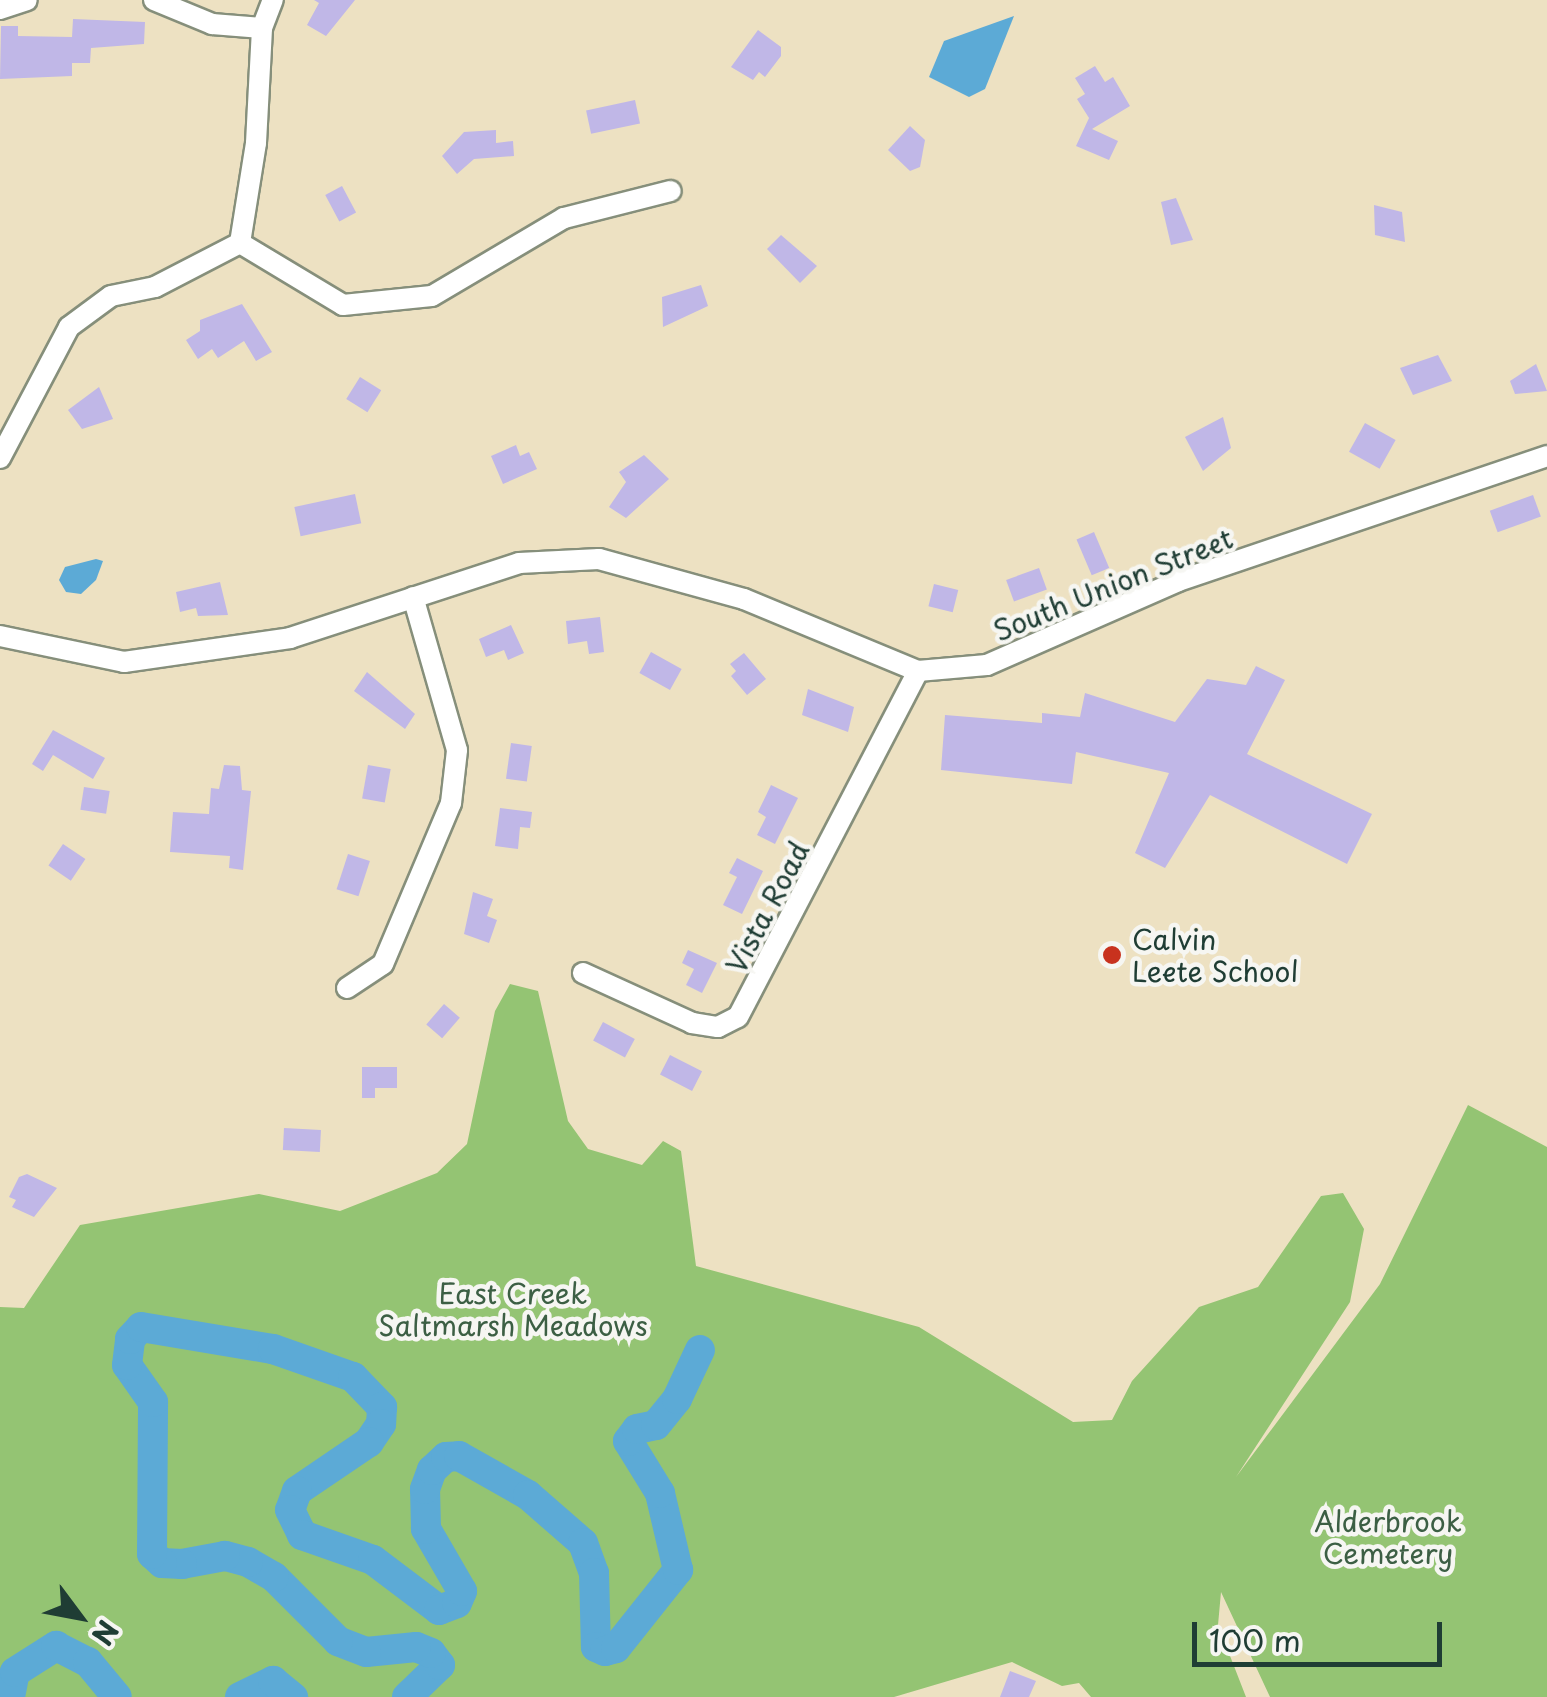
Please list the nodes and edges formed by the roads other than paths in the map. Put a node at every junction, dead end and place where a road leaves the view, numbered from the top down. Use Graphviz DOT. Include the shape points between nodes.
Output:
graph roads {
  1 [pos="27,0"];
  2 [pos="154,0"];
  3 [pos="273,0"];
  4 [pos="0,9"];
  5 [pos="262,28"];
  6 [pos="671,190"];
  7 [pos="240,243"];
  8 [pos="1547,456"];
  9 [pos="0,458"];
  10 [pos="413,597"];
  11 [pos="0,636"];
  12 [pos="918,670"];
  13 [pos="583,973"];
  14 [pos="347,988"];
  1 -- 4 [label="street"];
  2 -- 5 [label="street" via="212,24"];
  3 -- 5 [label="street"];
  5 -- 7 [label="street" via="256,143"];
  6 -- 7 [label="street" via="564,218 432,296 343,304"];
  7 -- 9 [label="street" via="155,287 111,296 69,327"];
  8 -- 12 [label="street, South Union Street" via="1178,581 987,664"];
  10 -- 11 [label="street, South Union Street" via="290,638 124,662"];
  10 -- 12 [label="street, South Union Street" via="519,563 599,559 744,599"];
  10 -- 14 [label="street" via="457,750 451,803 383,964"];
  12 -- 13 [label="street, Vista Road" via="738,1017 718,1027 692,1023"];
}
